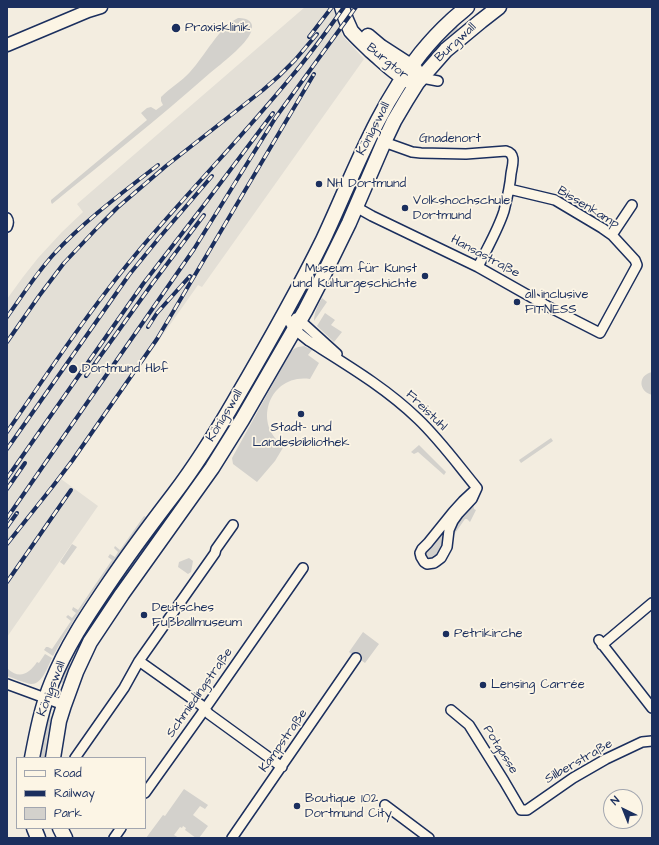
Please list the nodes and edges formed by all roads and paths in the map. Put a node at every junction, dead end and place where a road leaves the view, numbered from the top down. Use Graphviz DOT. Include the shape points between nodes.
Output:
graph roads {
  1 [pos="101,7"];
  2 [pos="342,7"];
  3 [pos="349,7"];
  4 [pos="499,7"];
  5 [pos="91,9"];
  6 [pos="465,9"];
  7 [pos="471,29"];
  8 [pos="7,45"];
  9 [pos="407,72"];
  10 [pos="419,81"];
  11 [pos="438,81"];
  12 [pos="384,142"];
  13 [pos="347,187"];
  14 [pos="509,189"];
  15 [pos="632,205"];
  16 [pos="356,207"];
  17 [pos="612,235"];
  18 [pos="478,267"];
  19 [pos="284,313"];
  20 [pos="297,324"];
  21 [pos="600,333"];
  22 [pos="477,488"];
  23 [pos="233,525"];
  24 [pos="303,568"];
  25 [pos="652,603"];
  26 [pos="356,658"];
  27 [pos="139,661"];
  28 [pos="7,684"];
  29 [pos="46,699"];
  30 [pos="64,705"];
  31 [pos="652,708"];
  32 [pos="205,709"];
  33 [pos="451,710"];
  34 [pos="652,741"];
  35 [pos="32,757"];
  36 [pos="53,757"];
  37 [pos="76,757"];
  38 [pos="282,767"];
  39 [pos="146,792"];
  40 [pos="385,804"];
  41 [pos="521,810"];
  42 [pos="60,829"];
  43 [pos="120,829"];
  44 [pos="65,838"];
  45 [pos="114,838"];
  46 [pos="232,838"];
  47 [pos="429,838"];
  1 -- 5 [label="main road"];
  2 -- 9 [label="main road, Burgtor" via="354,34 376,55"];
  3 -- 9 [label="main road, Burgtor" via="355,22 365,34"];
  4 -- 7 [label="main road, Burgwall"];
  5 -- 8 [label="main road"];
  6 -- 7 [label="main road" via="461,20 462,28"];
  6 -- 9 [label="main road, Burgwall" via="434,38"];
  7 -- 10 [label="main road, Burgwall" via="446,50"];
  9 -- 10 [label="main road, Burgtor" via="415,70"];
  9 -- 13 [label="main road, Königswall" via="372,131"];
  10 -- 11 [label="street"];
  10 -- 12 [label="main road, Königswall"];
  12 -- 14 [label="street, Gnadenort" via="412,152 436,154 510,152 513,158"];
  12 -- 16 [label="main road, Königswall"];
  13 -- 16 [label="main road"];
  13 -- 19 [label="main road, Königswall" via="323,240"];
  14 -- 17 [label="street, Bissenkamp" via="555,200"];
  14 -- 18 [label="street" via="499,224"];
  15 -- 17 [label="street"];
  16 -- 18 [label="street, Hansastraße"];
  16 -- 20 [label="main road, Königswall"];
  17 -- 21 [label="street, Bissenkamp" via="632,255 637,264"];
  18 -- 21 [label="street, Hansastraße"];
  19 -- 20 [label="street, Freistuhl"];
  19 -- 29 [label="main road, Königswall" via="213,436 89,613 60,663"];
  20 -- 22 [label="street, Freistuhl" via="306,325 346,364 389,394 418,419"];
  20 -- 30 [label="main road, Königswall" via="220,456 90,642"];
  22 -- 22 [label="street" via="458,506 422,549 420,557 424,562 434,563 441,558 447,546 453,521 472,499"];
  23 -- 27 [label="street"];
  24 -- 32 [label="street, Schmiedingstraße"];
  25 -- 31 [label="street" via="600,643"];
  26 -- 38 [label="street, Kampstraße"];
  27 -- 32 [label="street"];
  27 -- 37 [label="street" via="124,688"];
  28 -- 29 [label="street"];
  29 -- 30 [label="street"];
  29 -- 35 [label="main road, Königswall"];
  30 -- 36 [label="main road, Königswall"];
  32 -- 38 [label="street"];
  32 -- 39 [label="street, Schmiedingstraße"];
  33 -- 41 [label="street, Potgasse" via="469,725"];
  34 -- 41 [label="street, Silberstraße" via="642,742 606,759 527,810"];
  38 -- 46 [label="street, Kampstraße"];
  40 -- 47 [label="street"];
  42 -- 44 [label="main road"];
  43 -- 45 [label="street"];
}
